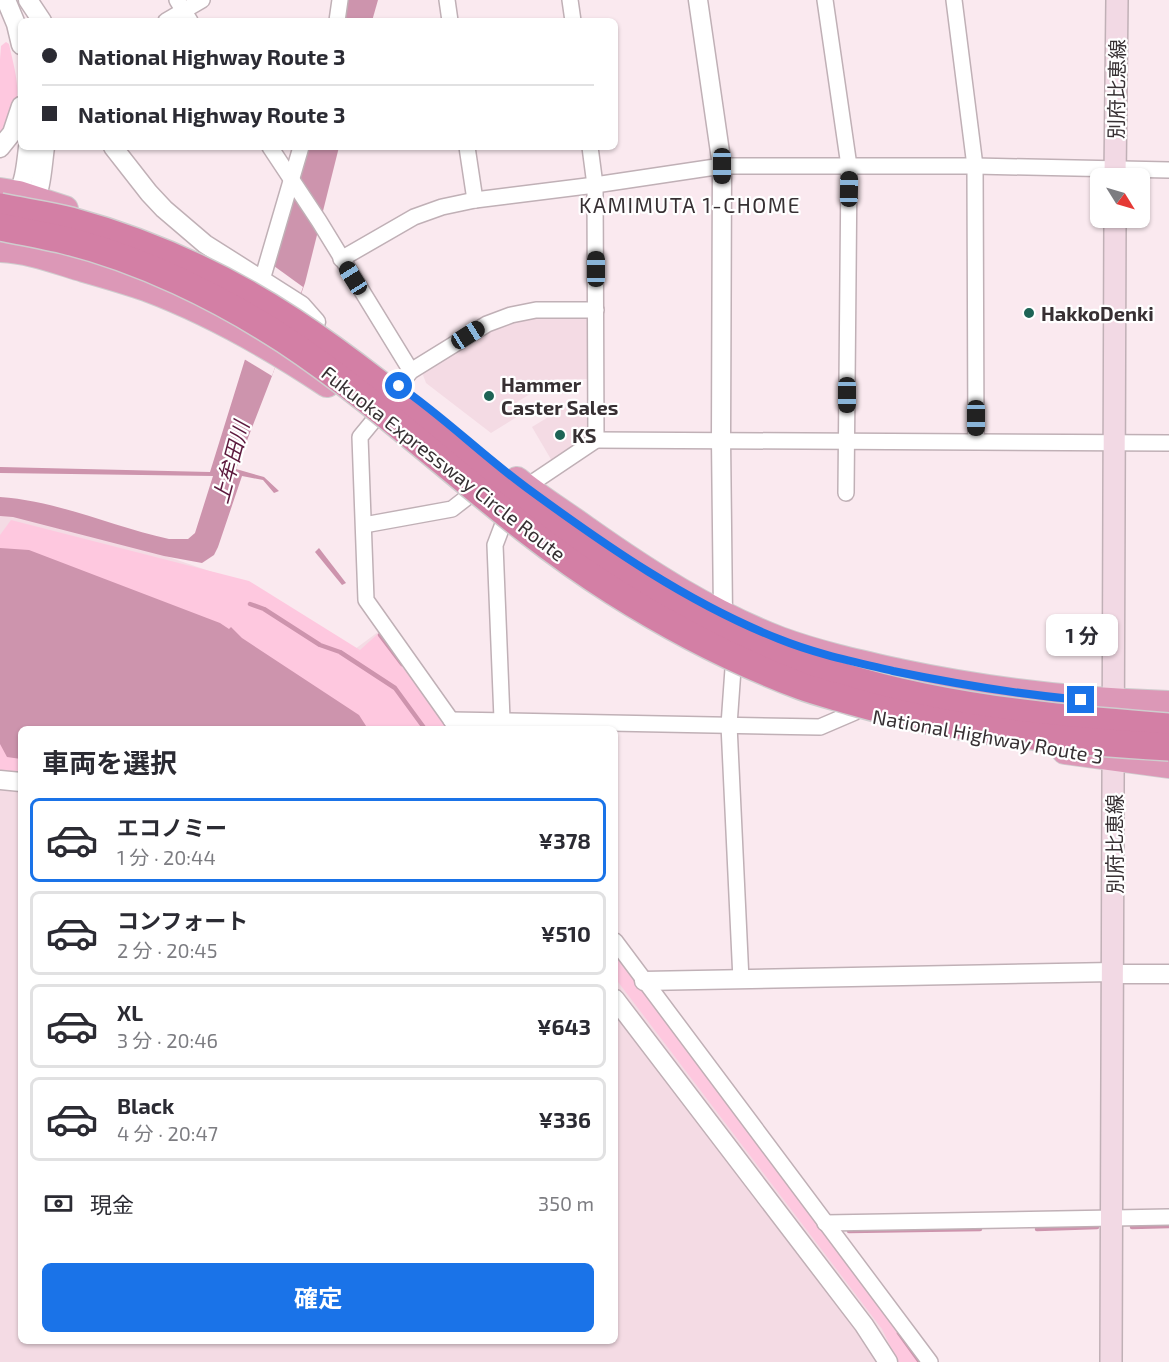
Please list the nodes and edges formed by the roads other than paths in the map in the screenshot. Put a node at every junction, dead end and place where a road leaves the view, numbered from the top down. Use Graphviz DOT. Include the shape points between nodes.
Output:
graph roads {
  1 [pos="6,0"];
  2 [pos="26,0"];
  3 [pos="202,0"];
  4 [pos="340,0"];
  5 [pos="447,0"];
  6 [pos="570,0"];
  7 [pos="698,0"];
  8 [pos="825,0"];
  9 [pos="954,0"];
  10 [pos="1117,0"];
  11 [pos="184,11"];
  12 [pos="30,18"];
  13 [pos="40,18"];
  14 [pos="337,18"];
  15 [pos="450,18"];
  16 [pos="573,18"];
  17 [pos="18,32"];
  18 [pos="18,115"];
  19 [pos="0,148"];
  20 [pos="28,150"];
  21 [pos="45,150"];
  22 [pos="115,150"];
  23 [pos="272,150"];
  24 [pos="300,150"];
  25 [pos="467,150"];
  26 [pos="590,150"];
  27 [pos="722,166"];
  28 [pos="849,166"];
  29 [pos="975,166"];
  30 [pos="1115,168"];
  31 [pos="1169,170"];
  32 [pos="1150,171"];
  33 [pos="1090,173"];
  34 [pos="292,181"];
  35 [pos="595,185"];
  36 [pos="14,198"];
  37 [pos="475,200"];
  38 [pos="0,221"];
  39 [pos="1115,228"];
  40 [pos="2,246"];
  41 [pos="341,259"];
  42 [pos="264,284"];
  43 [pos="596,310"];
  44 [pos="405,379"];
  45 [pos="374,420"];
  46 [pos="596,440"];
  47 [pos="721,440"];
  48 [pos="846,441"];
  49 [pos="976,441"];
  50 [pos="1114,443"];
  51 [pos="1169,443"];
  52 [pos="526,487"];
  53 [pos="846,493"];
  54 [pos="470,495"];
  55 [pos="503,524"];
  56 [pos="364,525"];
  57 [pos="723,614"];
  58 [pos="733,669"];
  59 [pos="1113,702"];
  60 [pos="1169,704"];
  61 [pos="855,712"];
  62 [pos="502,719"];
  63 [pos="455,724"];
  64 [pos="729,725"];
  65 [pos="1169,727"];
  66 [pos="1169,747"];
  67 [pos="1114,758"];
  68 [pos="1169,765"];
  69 [pos="0,780"];
  70 [pos="18,782"];
  71 [pos="618,945"];
  72 [pos="1113,972"];
  73 [pos="1169,974"];
  74 [pos="741,980"];
  75 [pos="644,981"];
  76 [pos="618,1003"];
  77 [pos="1169,1217"];
  78 [pos="1112,1218"];
  79 [pos="825,1223"];
  80 [pos="888,1362"];
  81 [pos="930,1362"];
  82 [pos="1111,1362"];
  1 -- 17 [label="street"];
  2 -- 12 [label="street"];
  2 -- 13 [label="street"];
  3 -- 11 [label="street"];
  4 -- 14 [label="street"];
  5 -- 15 [label="street"];
  6 -- 16 [label="street"];
  7 -- 27 [label="street"];
  8 -- 28 [label="street"];
  9 -- 29 [label="street"];
  10 -- 30 [label="main road, 別府比恵線"];
  18 -- 19 [label="street" via="12,133"];
  20 -- 36 [label="street" via="24,177"];
  21 -- 36 [label="street" via="40,181"];
  22 -- 42 [label="street" via="164,209 205,244"];
  23 -- 34 [label="street"];
  24 -- 34 [label="street"];
  25 -- 37 [label="street"];
  26 -- 35 [label="street"];
  27 -- 28 [label="street"];
  27 -- 35 [label="street"];
  27 -- 47 [label="street"];
  28 -- 29 [label="street"];
  28 -- 48 [label="street"];
  29 -- 33 [label="street"];
  29 -- 49 [label="street"];
  31 -- 32 [label="street"];
  34 -- 41 [label="street"];
  34 -- 42 [label="street"];
  35 -- 37 [label="street"];
  35 -- 43 [label="street"];
  36 -- 38 [label="street"];
  36 -- 40 [label="street"];
  36 -- 42 [label="highway" via="101,221"];
  36 -- 65 [label="highway, Fukuoka Expressway Circle Route, bridge" via="182,261 261,302 393,394 582,546 648,590 729,633 808,667 912,696 1041,716"];
  37 -- 41 [label="street" via="414,218"];
  39 -- 50 [label="main road, 別府比恵線"];
  40 -- 45 [label="highway, National Highway Route 3" via="144,287 213,317 283,356"];
  40 -- 66 [label="highway, Fukuoka Expressway Circle Route, bridge" via="64,240 106,252 174,280 255,322 380,410 571,563 720,652 803,687 906,716 1038,736"];
  41 -- 44 [label="street"];
  42 -- 44 [label="highway"];
  43 -- 44 [label="street" via="536,310 511,315 487,324"];
  43 -- 46 [label="street"];
  44 -- 52 [label="highway"];
  45 -- 54 [label="highway, National Highway Route 3"];
  45 -- 56 [label="street" via="360,437"];
  46 -- 47 [label="street"];
  46 -- 52 [label="street"];
  47 -- 48 [label="street"];
  47 -- 57 [label="street"];
  48 -- 49 [label="street"];
  48 -- 53 [label="street"];
  49 -- 50 [label="street"];
  50 -- 51 [label="street"];
  50 -- 59 [label="main road, 別府比恵線"];
  52 -- 57 [label="highway" via="630,560"];
  54 -- 55 [label="highway, National Highway Route 3"];
  54 -- 56 [label="street" via="452,509"];
  55 -- 58 [label="highway, National Highway Route 3" via="603,596"];
  55 -- 62 [label="street" via="495,545"];
  56 -- 63 [label="street" via="366,600"];
  57 -- 59 [label="highway" via="780,640 872,666 985,689"];
  58 -- 61 [label="highway, National Highway Route 3"];
  58 -- 64 [label="street"];
  59 -- 60 [label="highway"];
  59 -- 67 [label="main road, 別府比恵線"];
  61 -- 64 [label="street" via="820,727"];
  61 -- 67 [label="highway, National Highway Route 3" via="930,729"];
  62 -- 63 [label="street"];
  62 -- 64 [label="street"];
  64 -- 74 [label="street"];
  67 -- 68 [label="highway, National Highway Route 3"];
  67 -- 72 [label="main road, 別府比恵線"];
  69 -- 70 [label="street"];
  71 -- 75 [label="street"];
  72 -- 73 [label="street"];
  72 -- 74 [label="street"];
  72 -- 78 [label="main road, 別府比恵線"];
  74 -- 75 [label="street"];
  75 -- 79 [label="street"];
  76 -- 80 [label="street" via="864,1325"];
  77 -- 78 [label="street"];
  78 -- 79 [label="street"];
  78 -- 82 [label="main road, 別府比恵線"];
  79 -- 81 [label="street"];
}
